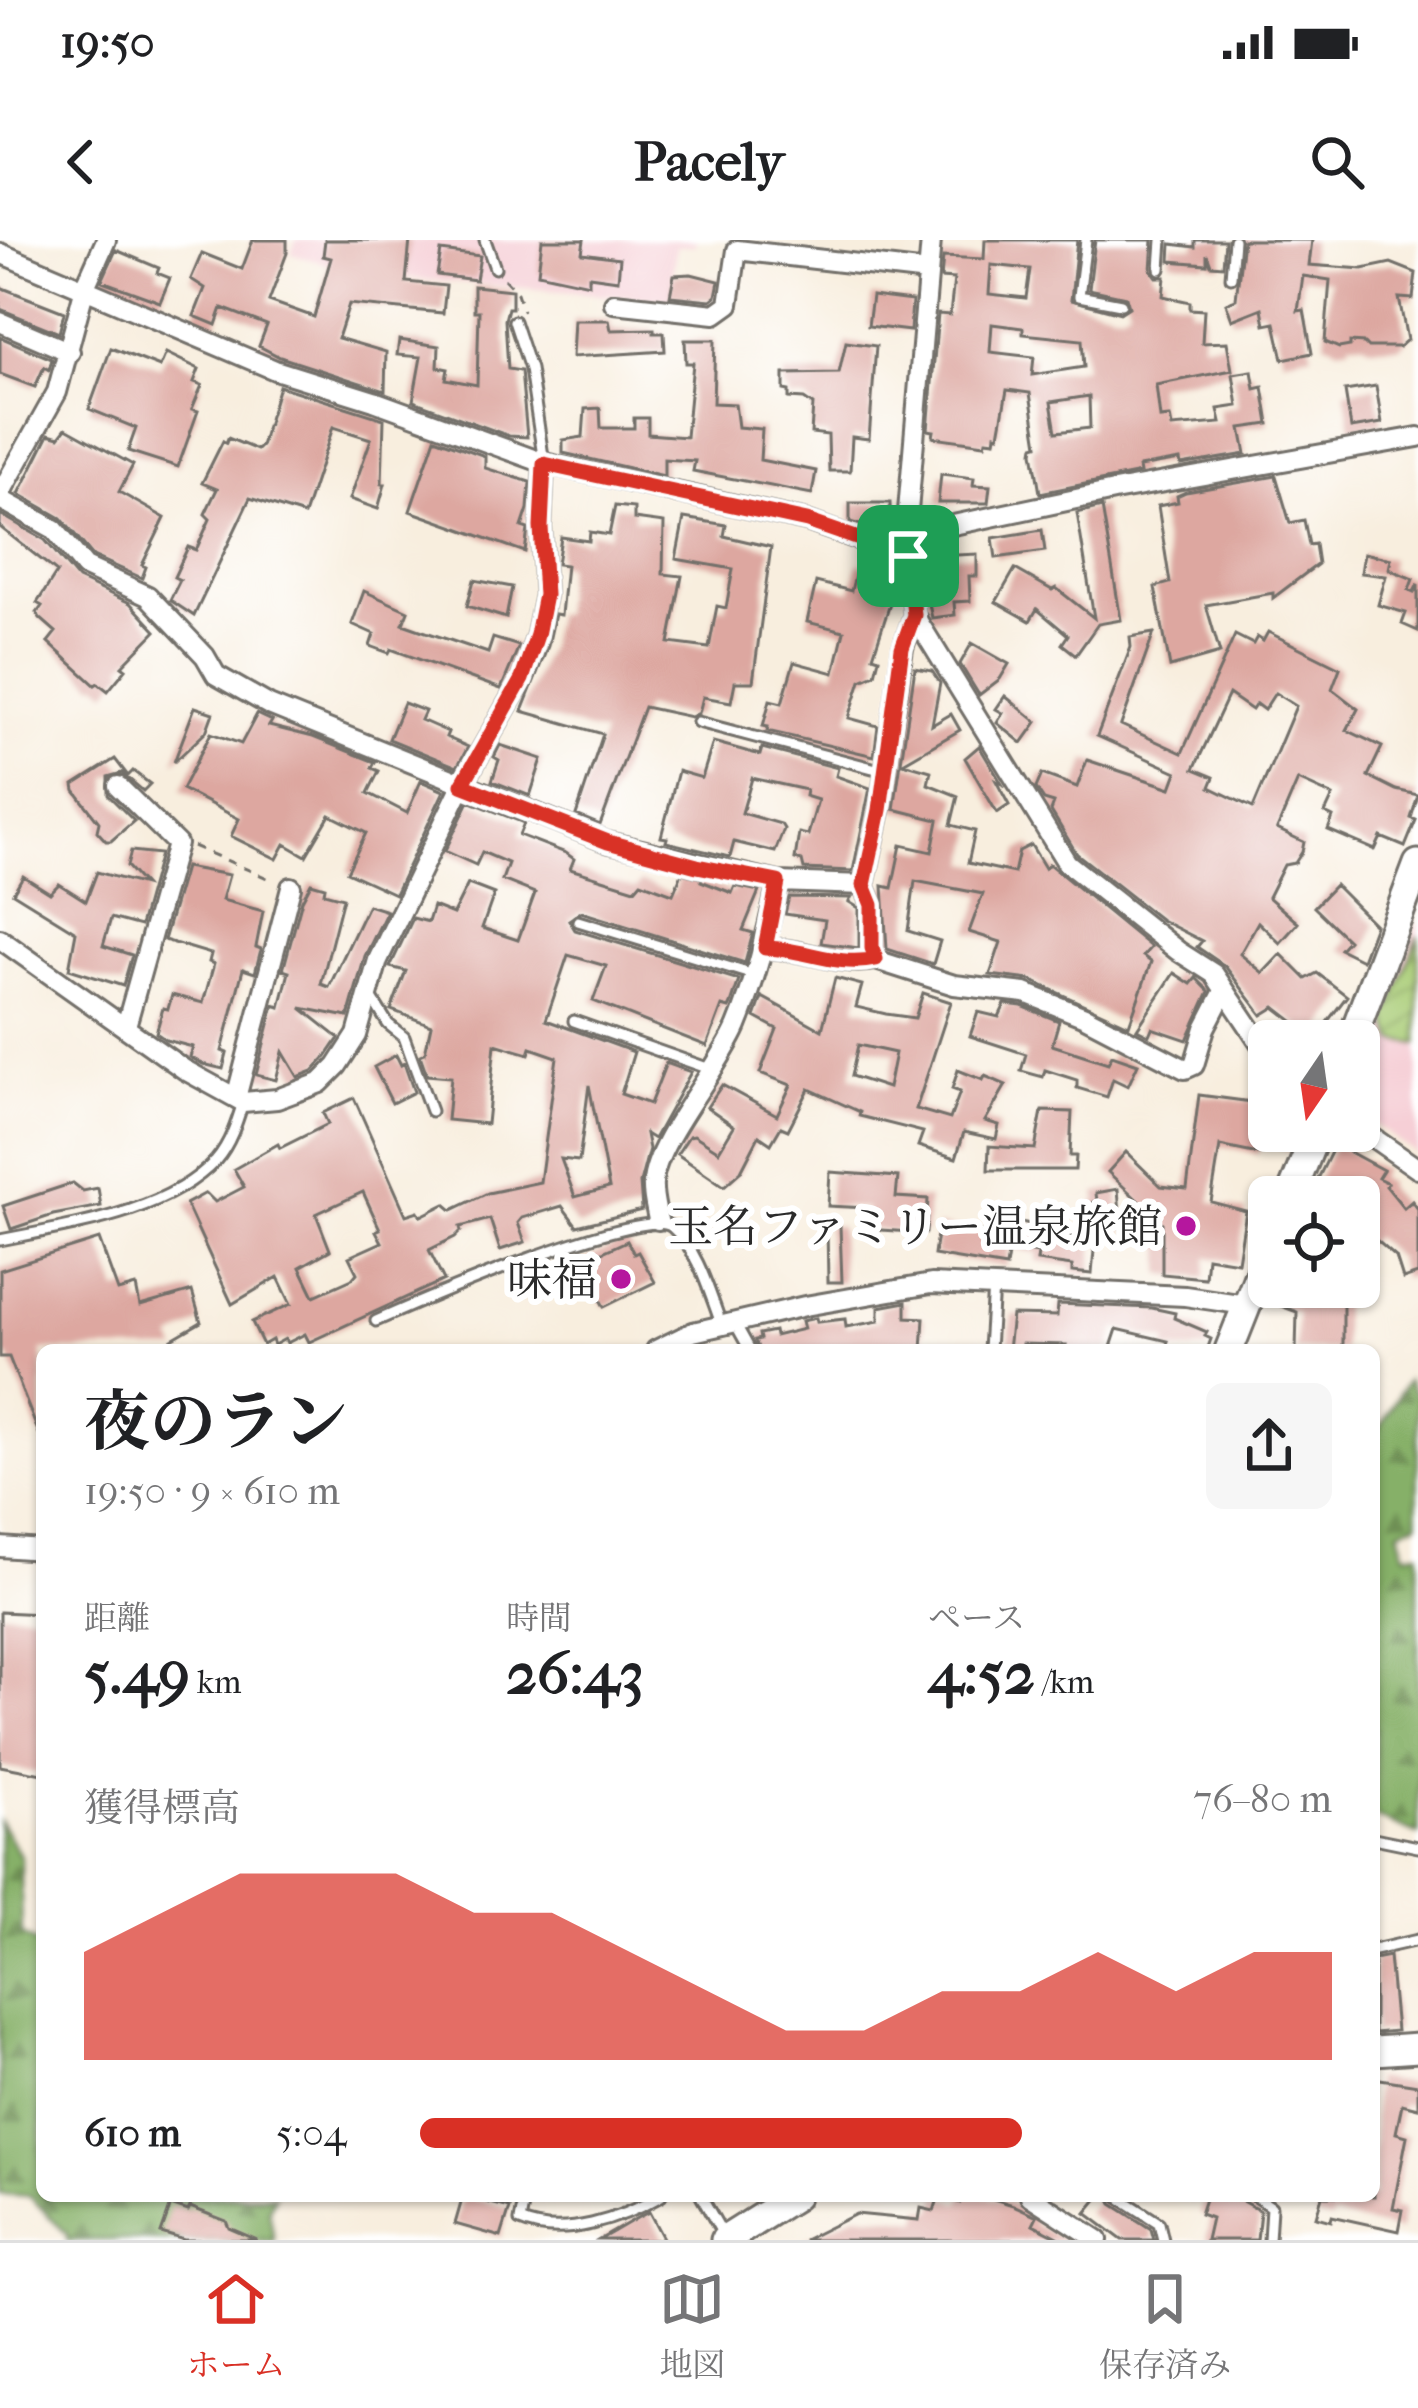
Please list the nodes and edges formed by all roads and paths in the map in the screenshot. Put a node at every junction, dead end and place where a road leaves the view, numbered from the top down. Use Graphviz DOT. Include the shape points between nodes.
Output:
graph roads {
  1 [pos="106,240"];
  2 [pos="485,240"];
  3 [pos="931,240"];
  4 [pos="1085,240"];
  5 [pos="1162,240"];
  6 [pos="1234,240"];
  7 [pos="0,253"];
  8 [pos="495,268"];
  9 [pos="1160,269"];
  10 [pos="928,272"];
  11 [pos="1231,278"];
  12 [pos="85,287"];
  13 [pos="614,303"];
  14 [pos="1121,304"];
  15 [pos="514,321"];
  16 [pos="0,322"];
  17 [pos="70,352"];
  18 [pos="1418,437"];
  19 [pos="544,464"];
  20 [pos="0,497"];
  21 [pos="906,535"];
  22 [pos="908,556"];
  23 [pos="914,615"];
  24 [pos="698,722"];
  25 [pos="884,771"];
  26 [pos="462,785"];
  27 [pos="118,786"];
  28 [pos="177,844"];
  29 [pos="1418,864"];
  30 [pos="778,882"];
  31 [pos="864,885"];
  32 [pos="291,886"];
  33 [pos="578,921"];
  34 [pos="0,939"];
  35 [pos="765,948"];
  36 [pos="876,959"];
  37 [pos="754,975"];
  38 [pos="367,990"];
  39 [pos="1224,991"];
  40 [pos="1360,1020"];
  41 [pos="574,1021"];
  42 [pos="126,1026"];
  43 [pos="1248,1026"];
  44 [pos="715,1071"];
  45 [pos="239,1100"];
  46 [pos="431,1111"];
  47 [pos="1380,1143"];
  48 [pos="1418,1169"];
  49 [pos="658,1220"];
  50 [pos="0,1240"];
  51 [pos="993,1285"];
  52 [pos="1248,1300"];
  53 [pos="1246,1305"];
  54 [pos="376,1321"];
  55 [pos="729,1325"];
  56 [pos="668,1344"];
  57 [pos="745,1344"];
  58 [pos="989,1344"];
  59 [pos="1230,1344"];
  60 [pos="0,1547"];
  61 [pos="36,1550"];
  62 [pos="1380,1839"];
  63 [pos="1418,1847"];
  64 [pos="1418,1940"];
  65 [pos="1380,1949"];
  66 [pos="1418,2048"];
  67 [pos="1380,2051"];
  68 [pos="524,2202"];
  69 [pos="651,2202"];
  70 [pos="704,2202"];
  71 [pos="786,2202"];
  72 [pos="1038,2202"];
  73 [pos="1126,2202"];
  74 [pos="1263,2202"];
  75 [pos="1089,2238"];
  76 [pos="726,2240"];
  77 [pos="1163,2240"];
  78 [pos="1269,2240"];
  1 -- 12 [label="street"];
  2 -- 8 [label="lane"];
  3 -- 10 [label="street"];
  4 -- 14 [label="lane" via="1079,296"];
  5 -- 9 [label="lane"];
  6 -- 11 [label="lane"];
  7 -- 12 [label="street"];
  10 -- 13 [label="street" via="737,250 729,304 716,314"];
  10 -- 21 [label="street"];
  12 -- 17 [label="street"];
  12 -- 19 [label="street" via="274,370"];
  15 -- 19 [label="lane"];
  16 -- 17 [label="street"];
  17 -- 20 [label="street"];
  18 -- 21 [label="street"];
  19 -- 22 [label="street" via="807,521"];
  19 -- 26 [label="street" via="545,595 537,635 522,679"];
  20 -- 26 [label="street" via="54,529 85,567 148,596 216,675 242,692"];
  21 -- 22 [label="street"];
  22 -- 23 [label="street"];
  23 -- 25 [label="street"];
  23 -- 39 [label="street" via="1067,862 1214,974"];
  24 -- 25 [label="lane"];
  25 -- 31 [label="street"];
  26 -- 30 [label="street" via="608,842"];
  26 -- 38 [label="street"];
  27 -- 28 [label="street"];
  28 -- 32 [label="path"];
  28 -- 42 [label="street"];
  29 -- 40 [label="main road"];
  30 -- 31 [label="street"];
  30 -- 35 [label="street"];
  31 -- 36 [label="street"];
  32 -- 45 [label="street"];
  33 -- 37 [label="lane"];
  34 -- 42 [label="street"];
  35 -- 36 [label="street" via="833,962"];
  35 -- 37 [label="street"];
  36 -- 39 [label="street" via="954,986 1034,996 1185,1069 1194,1065"];
  37 -- 44 [label="street"];
  38 -- 45 [label="street" via="357,1035 320,1083 277,1099"];
  38 -- 46 [label="lane" via="404,1036"];
  39 -- 43 [label="street"];
  41 -- 44 [label="lane"];
  42 -- 45 [label="street"];
  44 -- 49 [label="street" via="663,1150 652,1182"];
  45 -- 50 [label="lane" via="235,1129 215,1160 164,1196 109,1217"];
  47 -- 48 [label="street"];
  49 -- 54 [label="lane" via="579,1239"];
  49 -- 55 [label="lane" via="684,1244"];
  51 -- 53 [label="street"];
  51 -- 55 [label="street" via="896,1289"];
  51 -- 58 [label="lane"];
  52 -- 53 [label="main road"];
  53 -- 59 [label="main road"];
  55 -- 56 [label="street"];
  55 -- 57 [label="lane"];
  60 -- 61 [label="street"];
  62 -- 63 [label="lane"];
  64 -- 65 [label="lane"];
  66 -- 67 [label="main road"];
  68 -- 69 [label="lane" via="520,2221 535,2230 583,2229"];
  70 -- 76 [label="lane"];
  71 -- 76 [label="main road"];
  72 -- 75 [label="street"];
  73 -- 77 [label="lane" via="1159,2223"];
  74 -- 78 [label="lane"];
}
